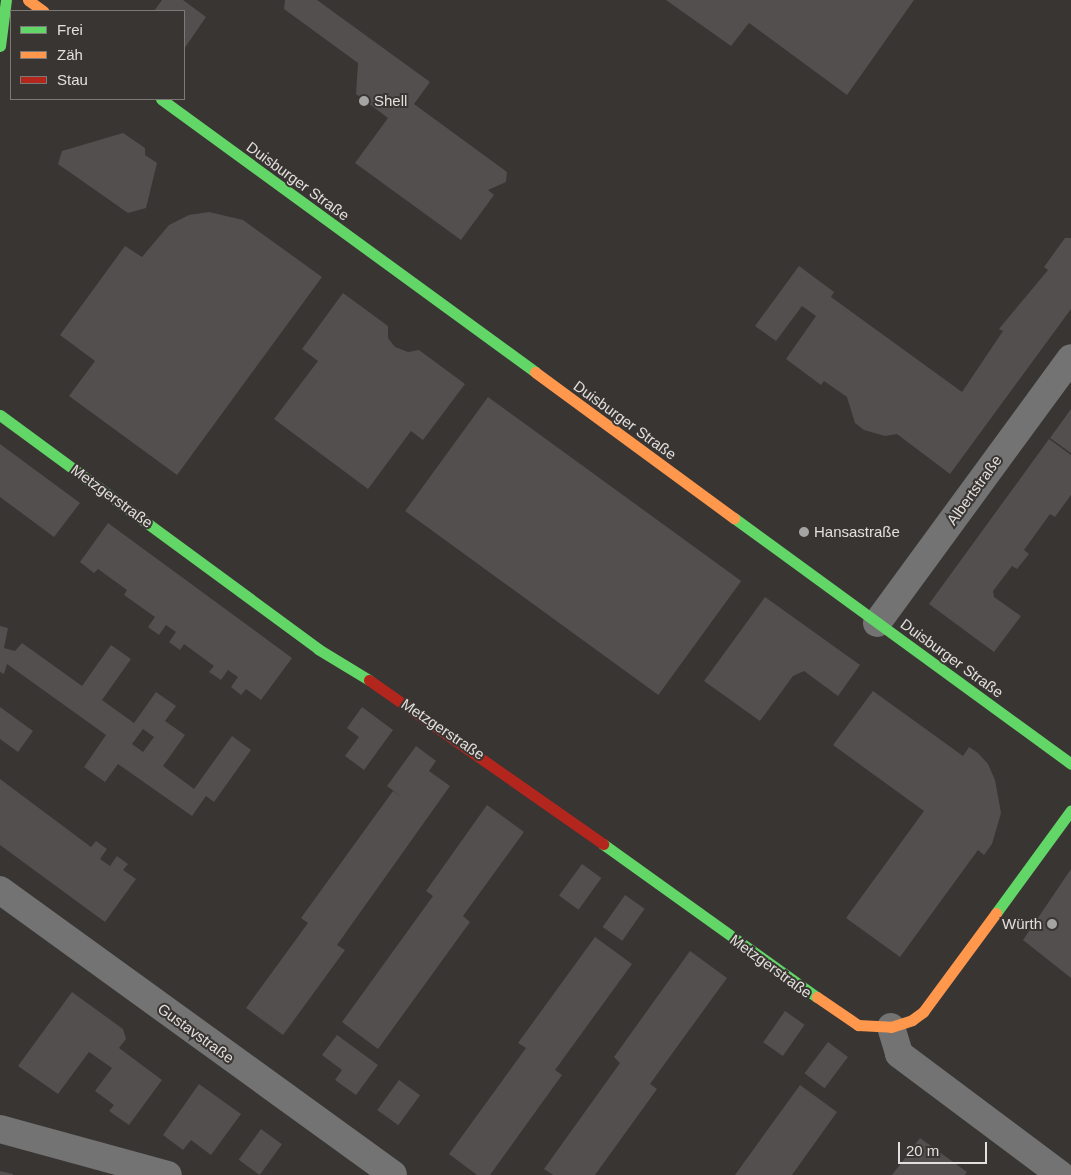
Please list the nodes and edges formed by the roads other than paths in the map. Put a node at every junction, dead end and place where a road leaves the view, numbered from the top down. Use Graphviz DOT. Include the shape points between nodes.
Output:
graph roads {
  1 [pos="6,0"];
  2 [pos="28,0"];
  3 [pos="42,10"];
  4 [pos="0,46"];
  5 [pos="163,100"];
  6 [pos="1071,358"];
  7 [pos="0,415"];
  8 [pos="877,623"];
  9 [pos="1071,764"];
  10 [pos="1071,810"];
  11 [pos="0,890"];
  12 [pos="891,1027"];
  13 [pos="0,1129"];
  14 [pos="168,1175"];
  15 [pos="393,1175"];
  16 [pos="1061,1175"];
  1 -- 4 [label="street"];
  2 -- 3 [label="street"];
  5 -- 8 [label="street, Duisburger Straße"];
  6 -- 8 [label="street, Albertstraße"];
  7 -- 12 [label="street, Metzgerstraße" via="318,649 359,672 493,764 845,1019 872,1028"];
  8 -- 9 [label="street, Duisburger Straße"];
  10 -- 12 [label="street, Metzgerstraße" via="932,1001 912,1020"];
  11 -- 15 [label="street, Gustavstraße"];
  12 -- 16 [label="street" via="899,1054"];
  13 -- 14 [label="street"];
}
